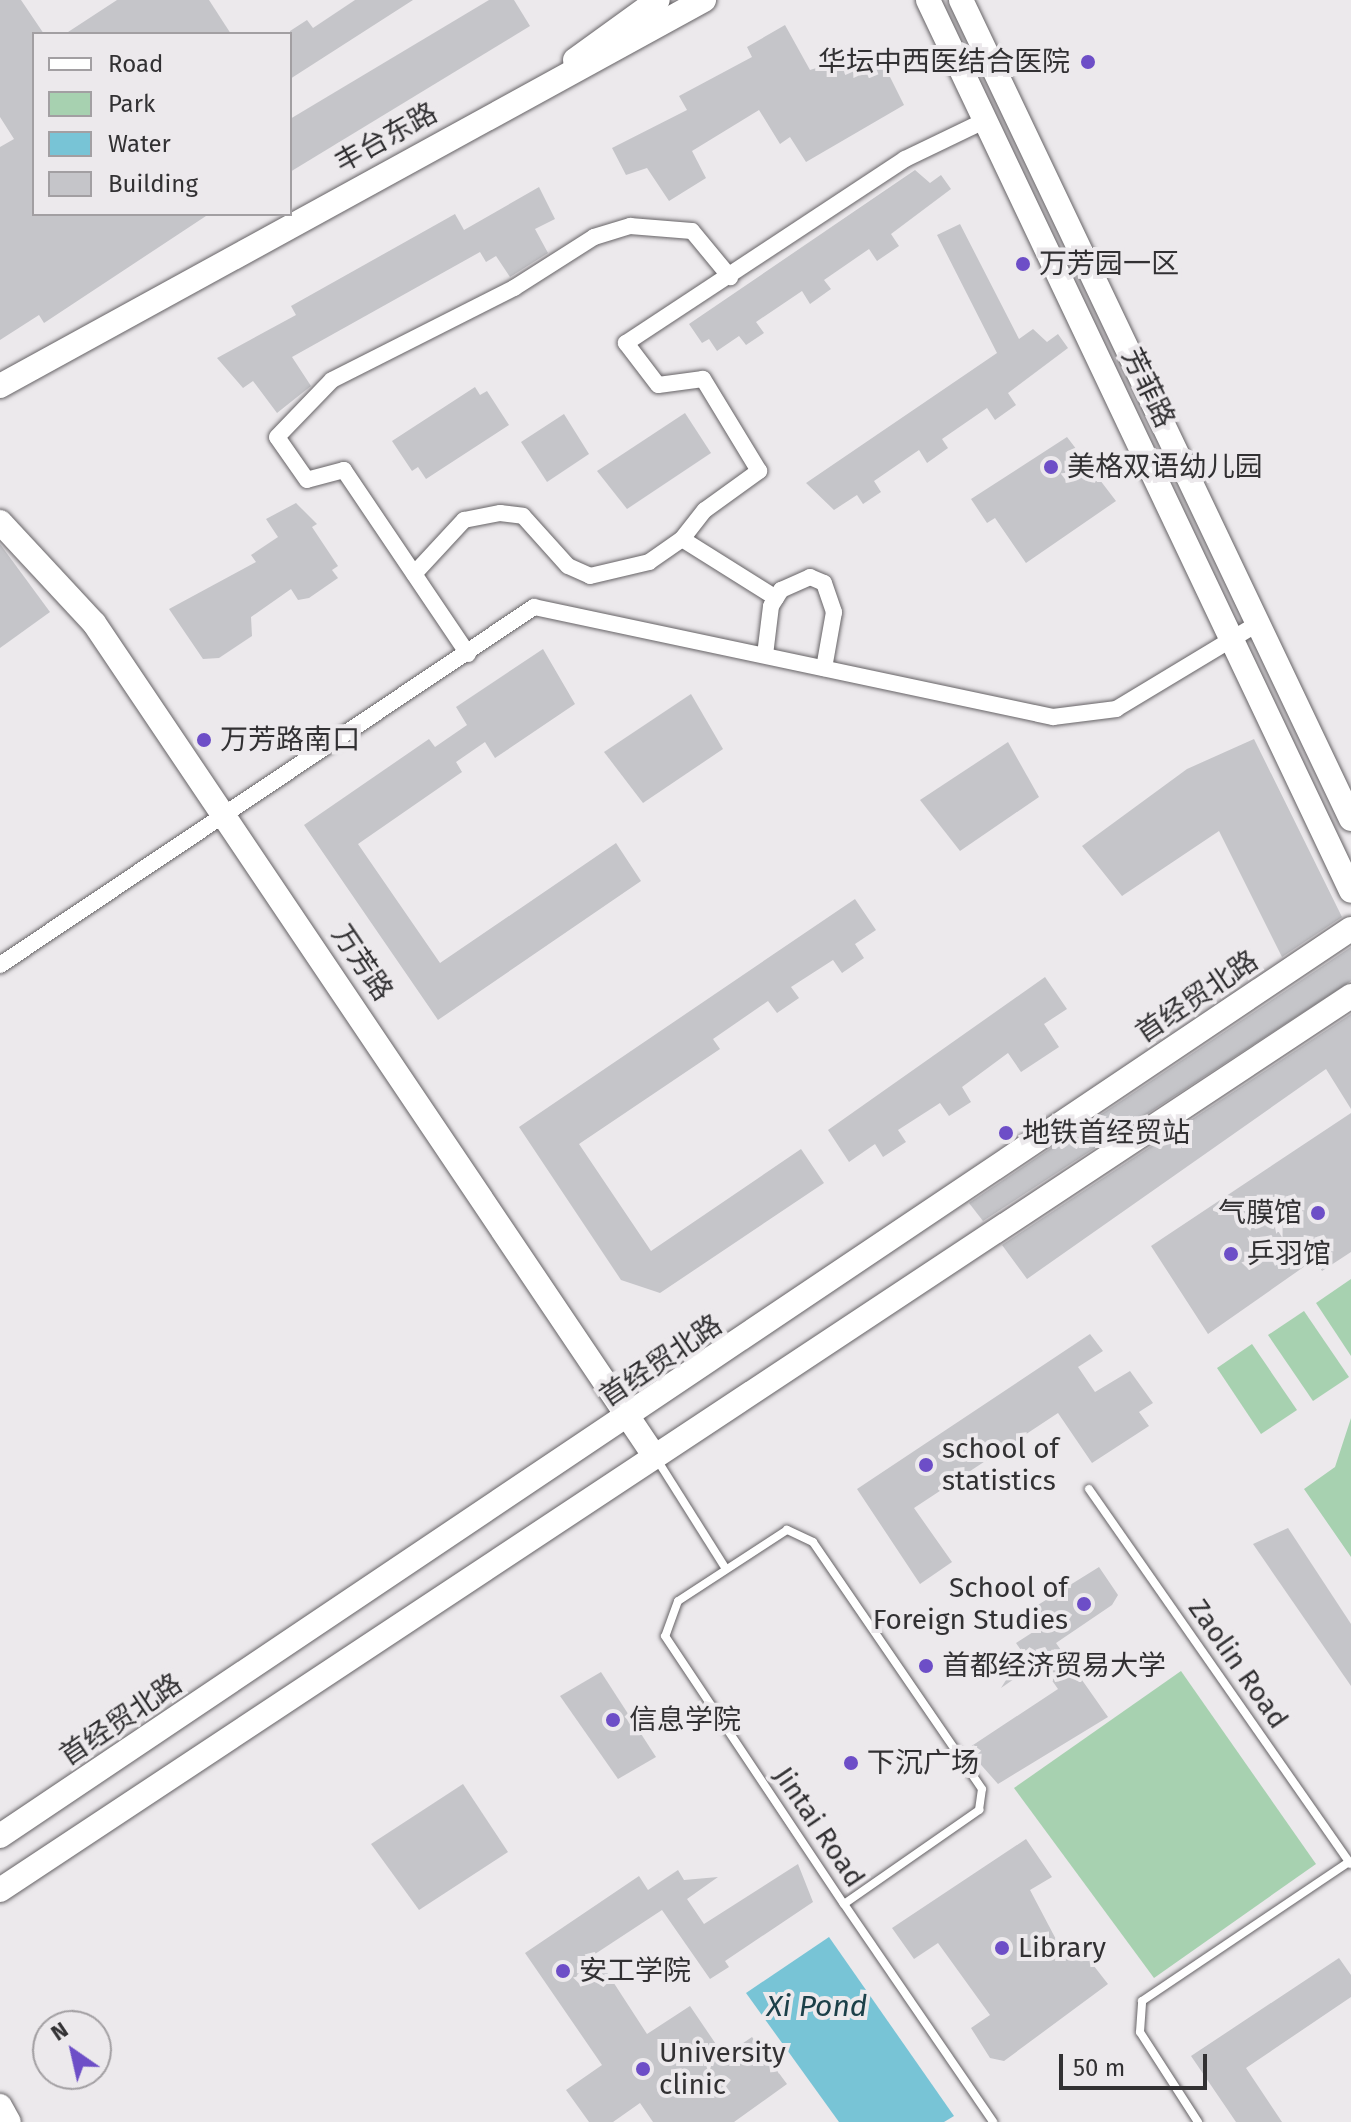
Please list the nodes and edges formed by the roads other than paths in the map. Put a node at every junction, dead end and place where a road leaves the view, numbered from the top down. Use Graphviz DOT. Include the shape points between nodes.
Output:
graph roads {
  1 [pos="658,0"];
  2 [pos="704,0"];
  3 [pos="928,0"];
  4 [pos="961,0"];
  5 [pos="549,82"];
  6 [pos="986,120"];
  7 [pos="730,277"];
  8 [pos="0,386"];
  9 [pos="0,522"];
  10 [pos="682,539"];
  11 [pos="414,574"];
  12 [pos="776,598"];
  13 [pos="1246,631"];
  14 [pos="468,654"];
  15 [pos="765,655"];
  16 [pos="824,668"];
  17 [pos="228,816"];
  18 [pos="1351,819"];
  19 [pos="1351,891"];
  20 [pos="1351,929"];
  21 [pos="0,965"];
  22 [pos="1351,996"];
  23 [pos="629,1419"];
  24 [pos="653,1454"];
  25 [pos="1089,1489"];
  26 [pos="726,1569"];
  27 [pos="0,1836"];
  28 [pos="1350,1863"];
  29 [pos="0,1890"];
  30 [pos="844,1904"];
  31 [pos="0,2106"];
  32 [pos="9,2122"];
  33 [pos="993,2122"];
  34 [pos="1198,2122"];
  1 -- 5 [label="street, 丰台东路"];
  2 -- 5 [label="street, 丰台东路"];
  3 -- 6 [label="street, 芳菲路"];
  4 -- 13 [label="street, 芳菲路"];
  5 -- 8 [label="street, 丰台东路"];
  6 -- 7 [label="street" via="905,159"];
  6 -- 13 [label="street, 芳菲路"];
  7 -- 10 [label="street" via="626,343 658,385 703,379 759,471 705,510"];
  7 -- 11 [label="street" via="692,231 630,226 594,237 514,288 332,380 277,437 307,480 344,470"];
  9 -- 17 [label="street, 万芳路" via="94,623"];
  10 -- 11 [label="street" via="649,562 590,576 568,566 523,516 500,513 464,520"];
  10 -- 12 [label="street"];
  11 -- 14 [label="street"];
  12 -- 15 [label="street"];
  12 -- 16 [label="street" via="810,577 830,591 834,612"];
  13 -- 16 [label="street" via="1116,709 1053,717"];
  13 -- 18 [label="street, 芳菲路"];
  13 -- 19 [label="street, 芳菲路"];
  14 -- 15 [label="street" via="534,607"];
  14 -- 17 [label="street"];
  15 -- 16 [label="street"];
  17 -- 21 [label="street"];
  17 -- 23 [label="street, 万芳路"];
  20 -- 23 [label="street, 首经贸北路"];
  22 -- 24 [label="street"];
  23 -- 24 [label="street, 万芳路"];
  23 -- 27 [label="street, 首经贸北路"];
  24 -- 26 [label="lane"];
  24 -- 29 [label="street"];
  25 -- 28 [label="lane, Zaolin Road"];
  26 -- 30 [label="lane, Jintai Road" via="678,1601 665,1636"];
  26 -- 30 [label="lane" via="787,1530 805,1534 982,1789 979,1810"];
  28 -- 34 [label="lane" via="1142,2001 1140,2032"];
  30 -- 33 [label="lane, Jintai Road"];
  31 -- 32 [label="street"];
}
